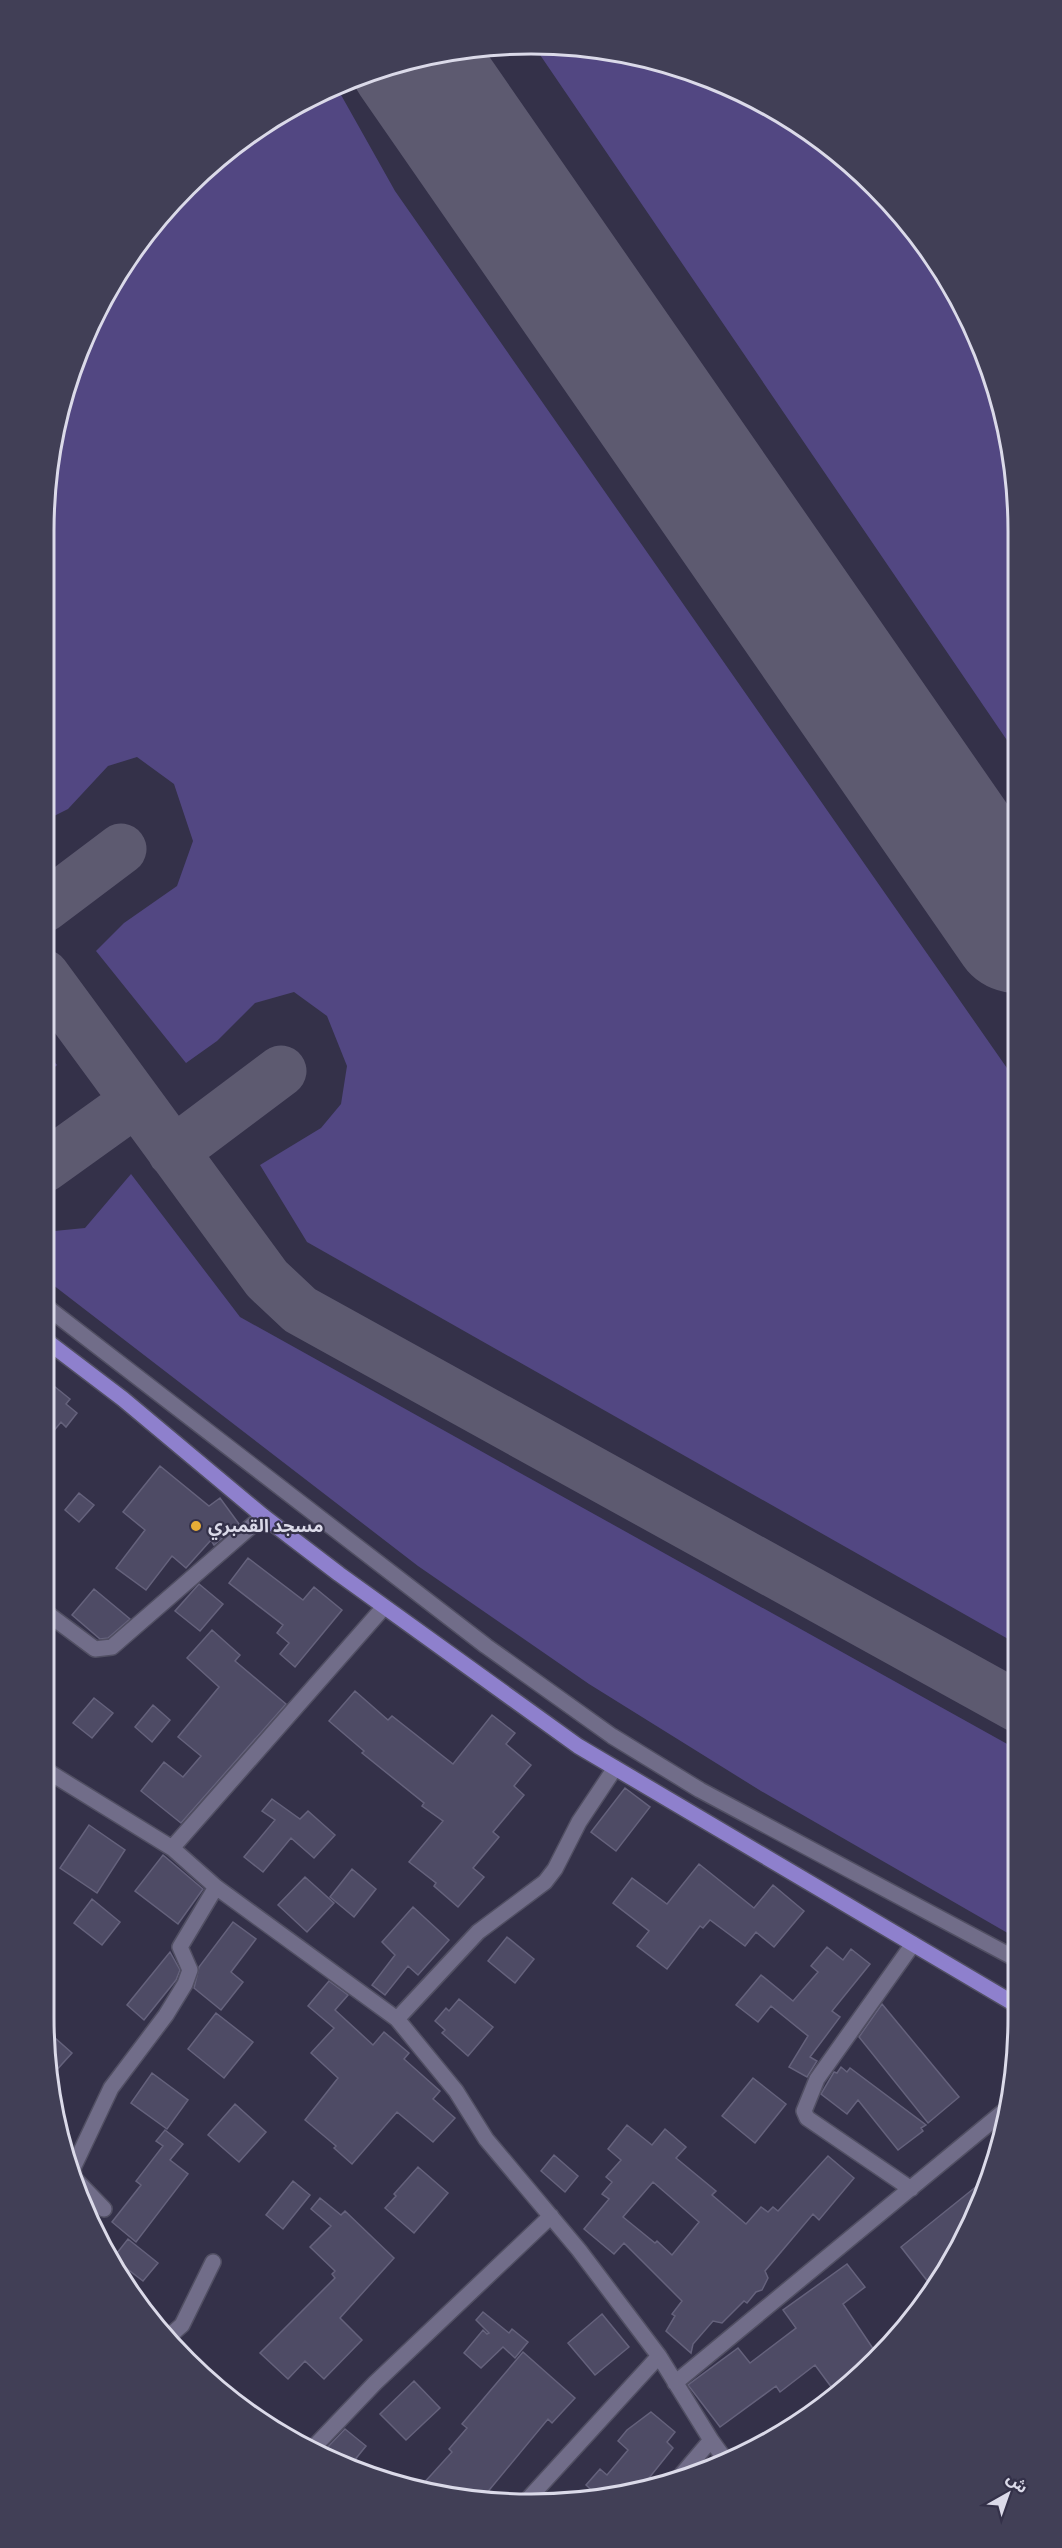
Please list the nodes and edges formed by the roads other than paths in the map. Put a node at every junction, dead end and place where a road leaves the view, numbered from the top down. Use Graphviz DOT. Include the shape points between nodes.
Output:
graph roads {
  1 [pos="54,1313"];
  2 [pos="54,1347"];
  3 [pos="263,1516"];
  4 [pos="384,1607"];
  5 [pos="54,1619"];
  6 [pos="615,1768"];
  7 [pos="54,1775"];
  8 [pos="172,1848"];
  9 [pos="216,1887"];
  10 [pos="913,1944"];
  11 [pos="1008,1955"];
  12 [pos="1008,2000"];
  13 [pos="397,2019"];
  14 [pos="997,2117"];
  15 [pos="76,2161"];
  16 [pos="911,2189"];
  17 [pos="87,2191"];
  18 [pos="104,2209"];
  19 [pos="551,2216"];
  20 [pos="213,2262"];
  21 [pos="173,2333"];
  22 [pos="660,2356"];
  23 [pos="675,2383"];
  24 [pos="711,2440"];
  25 [pos="317,2444"];
  26 [pos="722,2454"];
  27 [pos="687,2468"];
  28 [pos="533,2494"];
  1 -- 11 [label="street" via="486,1646 612,1736 700,1790"];
  2 -- 3 [label="main road"];
  3 -- 4 [label="main road"];
  3 -- 5 [label="street" via="112,1647 94,1649"];
  4 -- 6 [label="main road" via="578,1746"];
  4 -- 8 [label="street"];
  6 -- 10 [label="main road"];
  6 -- 13 [label="street" via="545,1882 478,1932"];
  7 -- 8 [label="street"];
  8 -- 9 [label="street"];
  9 -- 13 [label="street"];
  9 -- 15 [label="street" via="180,1947 190,1970 185,1984 111,2088"];
  10 -- 12 [label="main road"];
  10 -- 16 [label="street" via="817,2079 804,2110 807,2118"];
  13 -- 19 [label="street" via="456,2091 486,2139"];
  14 -- 16 [label="street"];
  16 -- 23 [label="street"];
  17 -- 18 [label="street"];
  19 -- 22 [label="street"];
  19 -- 25 [label="street" via="375,2383"];
  20 -- 21 [label="street" via="182,2325"];
  22 -- 23 [label="street"];
  22 -- 28 [label="street"];
  23 -- 24 [label="street"];
  24 -- 26 [label="street"];
  24 -- 27 [label="street"];
}
